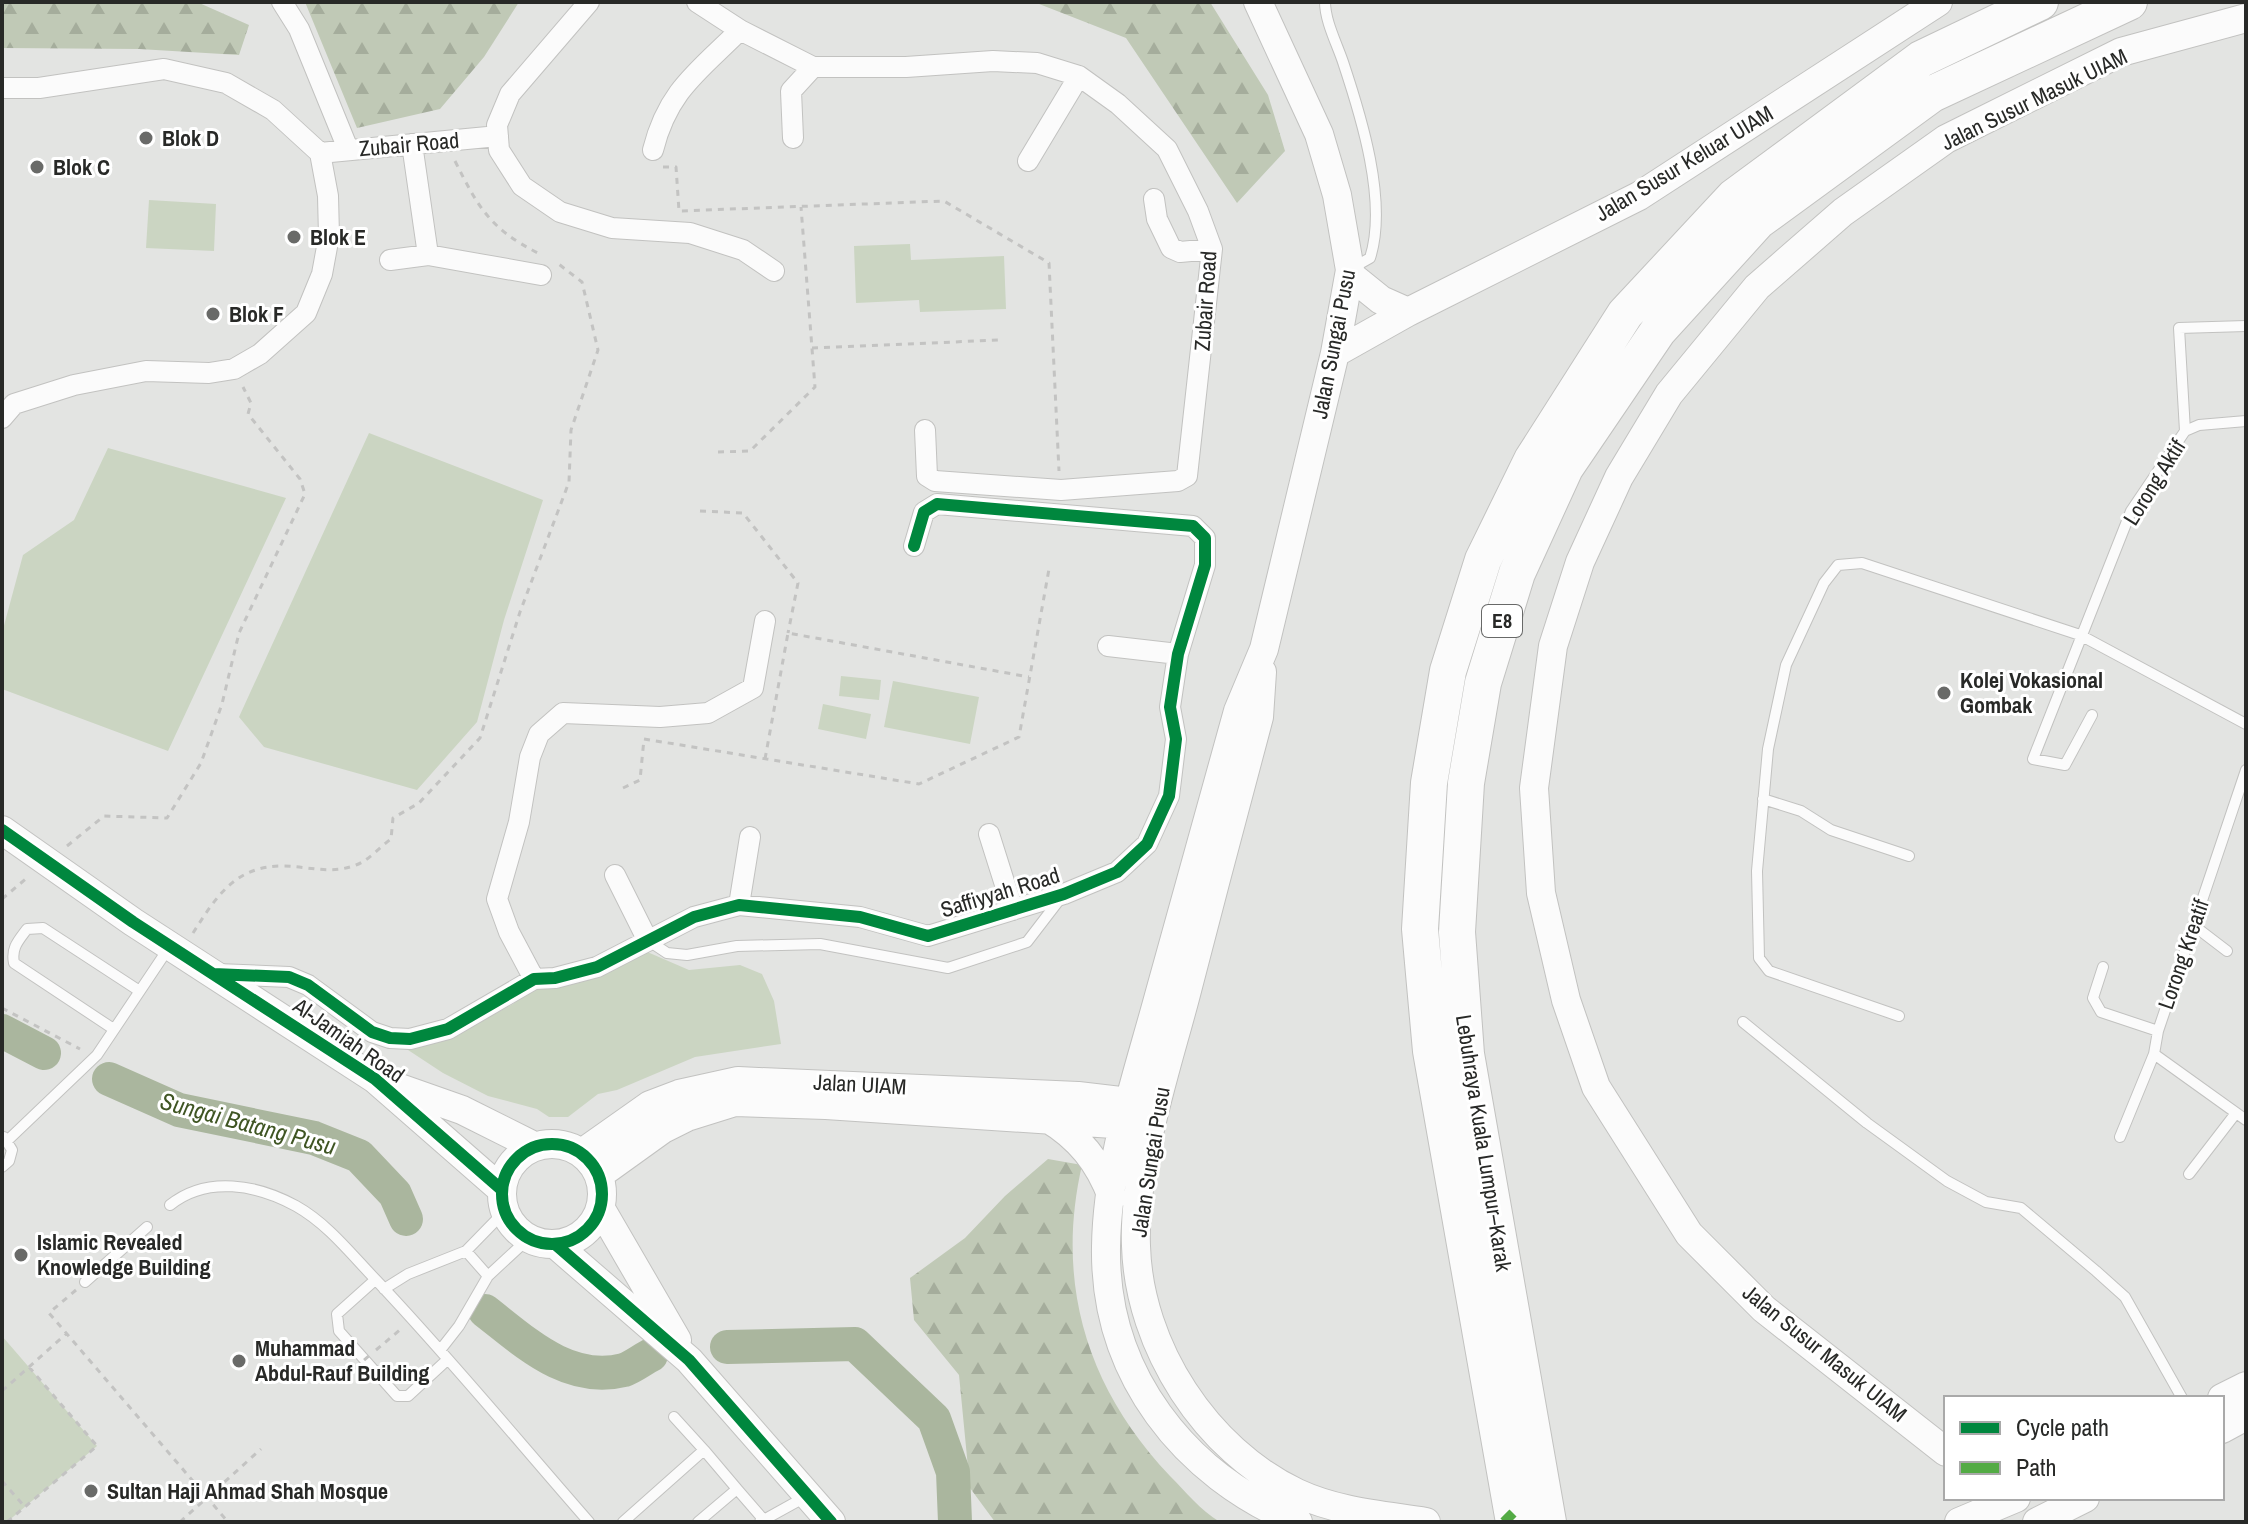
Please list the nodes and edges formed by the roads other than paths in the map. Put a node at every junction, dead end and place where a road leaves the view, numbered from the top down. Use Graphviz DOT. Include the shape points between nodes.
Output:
graph roads {
  1 [pos="282,2"];
  2 [pos="589,2"];
  3 [pos="697,2"];
  4 [pos="1258,2"];
  5 [pos="1325,2"];
  6 [pos="1938,2"];
  7 [pos="2040,2"];
  8 [pos="2129,2"];
  9 [pos="2246,18"];
  10 [pos="740,30"];
  11 [pos="813,67"];
  12 [pos="1079,76"];
  13 [pos="2,88"];
  14 [pos="498,136"];
  15 [pos="793,138"];
  16 [pos="412,144"];
  17 [pos="348,149"];
  18 [pos="320,153"];
  19 [pos="651,159"];
  20 [pos="1028,161"];
  21 [pos="1154,199"];
  22 [pos="1212,249"];
  23 [pos="428,255"];
  24 [pos="390,260"];
  25 [pos="774,271"];
  26 [pos="1350,272"];
  27 [pos="541,275"];
  28 [pos="1408,312"];
  29 [pos="2246,326"];
  30 [pos="1335,353"];
  31 [pos="2,418"];
  32 [pos="2246,421"];
  33 [pos="925,430"];
  34 [pos="2185,431"];
  35 [pos="914,546"];
  36 [pos="765,621"];
  37 [pos="2080,635"];
  38 [pos="1108,646"];
  39 [pos="1264,649"];
  40 [pos="1178,654"];
  41 [pos="2092,715"];
  42 [pos="2246,724"];
  43 [pos="2246,770"];
  44 [pos="1763,799"];
  45 [pos="2,830"];
  46 [pos="989,834"];
  47 [pos="750,837"];
  48 [pos="1909,856"];
  49 [pos="615,875"];
  50 [pos="1064,894"];
  51 [pos="739,905"];
  52 [pos="1013,910"];
  53 [pos="2193,925"];
  54 [pos="648,941"];
  55 [pos="175,950"];
  56 [pos="2227,951"];
  57 [pos="2103,967"];
  58 [pos="213,974"];
  59 [pos="289,977"];
  60 [pos="534,979"];
  61 [pos="138,990"];
  62 [pos="266,1007"];
  63 [pos="1899,1016"];
  64 [pos="1743,1022"];
  65 [pos="112,1028"];
  66 [pos="2158,1031"];
  67 [pos="2154,1054"];
  68 [pos="1140,1064"];
  69 [pos="375,1079"];
  70 [pos="869,1096"];
  71 [pos="1078,1096"];
  72 [pos="2236,1113"];
  73 [pos="1140,1115"];
  74 [pos="1047,1118"];
  75 [pos="2246,1120"];
  76 [pos="2120,1137"];
  77 [pos="5,1138"];
  78 [pos="534,1146"];
  79 [pos="591,1164"];
  80 [pos="2,1167"];
  81 [pos="2189,1174"];
  82 [pos="1126,1199"];
  83 [pos="503,1201"];
  84 [pos="170,1205"];
  85 [pos="601,1209"];
  86 [pos="147,1227"];
  87 [pos="542,1241"];
  88 [pos="466,1251"];
  89 [pos="488,1276"];
  90 [pos="375,1280"];
  91 [pos="85,1282"];
  92 [pos="384,1289"];
  93 [pos="444,1354"];
  94 [pos="689,1360"];
  95 [pos="2246,1386"];
  96 [pos="1870,1389"];
  97 [pos="2181,1396"];
  98 [pos="2224,1397"];
  99 [pos="2246,1416"];
  100 [pos="674,1417"];
  101 [pos="2224,1428"];
  102 [pos="1944,1436"];
  103 [pos="704,1450"];
  104 [pos="1944,1450"];
  105 [pos="737,1489"];
  106 [pos="807,1496"];
  107 [pos="2012,1500"];
  108 [pos="2081,1500"];
  109 [pos="1989,1510"];
  110 [pos="762,1520"];
  111 [pos="589,1522"];
  112 [pos="623,1522"];
  113 [pos="698,1522"];
  114 [pos="831,1522"];
  115 [pos="1298,1522"];
  116 [pos="1426,1522"];
  117 [pos="1514,1522"];
  118 [pos="1548,1522"];
  119 [pos="1959,1522"];
  120 [pos="2037,1522"];
  1 -- 17 [label="street" via="299,29"];
  2 -- 14 [label="street" via="510,94"];
  3 -- 10 [label="street, Zubair Road"];
  4 -- 26 [label="main road, Jalan Sungai Pusu" via="1319,134 1337,195"];
  5 -- 26 [label="lane" via="1362,121 1374,198 1370,258"];
  6 -- 28 [label="main road, Jalan Susur Keluar UIAM" via="1639,196"];
  7 -- 117 [label="highway, Lebuhraya Kuala Lumpur–Karak / E8" via="1921,59 1734,197 1625,314 1532,460 1483,560 1445,685 1429,783 1420,929 1431,1051"];
  8 -- 118 [label="highway, Lebuhraya Kuala Lumpur–Karak / E8" via="1932,94 1758,221 1658,331 1565,468 1517,573 1483,683 1466,783 1457,932 1466,1054"];
  9 -- 96 [label="main road, Jalan Susur Masuk UIAM" via="2121,52 1946,139 1843,212 1757,287 1669,394 1619,477 1580,562 1553,646 1534,788 1541,893 1566,1000 1596,1087 1689,1234 1764,1309"];
  10 -- 11 [label="street, Zubair Road"];
  10 -- 19 [label="street" via="672,97"];
  11 -- 12 [label="street, Zubair Road" via="993,61 1037,63"];
  11 -- 15 [label="street" via="791,91"];
  12 -- 20 [label="street"];
  12 -- 22 [label="street, Zubair Road" via="1167,149"];
  13 -- 18 [label="street" via="39,88 164,69 226,83 273,110"];
  14 -- 16 [label="street, Zubair Road"];
  14 -- 25 [label="street" via="499,150 522,186 560,212 612,228 690,233 743,250"];
  16 -- 17 [label="street, Zubair Road"];
  16 -- 23 [label="street"];
  17 -- 18 [label="street, Zubair Road"];
  18 -- 31 [label="street" via="328,222 322,274 306,313 260,354 234,369 146,371 74,385 14,404"];
  21 -- 22 [label="street" via="1171,248"];
  22 -- 33 [label="street, Zubair Road" via="1187,476 1061,490 931,480"];
  23 -- 24 [label="street"];
  23 -- 27 [label="street"];
  26 -- 28 [label="main road" via="1381,300"];
  26 -- 30 [label="main road, Jalan Sungai Pusu"];
  28 -- 30 [label="main road, Jalan Susur Keluar UIAM"];
  29 -- 34 [label="lane" via="2179,328"];
  30 -- 39 [label="main road, Jalan Sungai Pusu"];
  32 -- 34 [label="lane, Lorong Aktif"];
  34 -- 37 [label="lane, Lorong Aktif" via="2131,511"];
  35 -- 40 [label="street, Saffiyyah Road" via="924,512 937,504 1193,526 1205,538 1205,565"];
  36 -- 60 [label="street" via="753,688 708,713 563,713 539,734 497,899"];
  37 -- 41 [label="lane, Lorong Aktif" via="2033,759 2065,765"];
  37 -- 42 [label="lane"];
  37 -- 44 [label="lane" via="1862,563 1838,565 1824,583 1786,665"];
  38 -- 40 [label="street"];
  39 -- 68 [label="main road, Jalan Sungai Pusu" via="1238,711"];
  39 -- 73 [label="main road, Jalan Sungai Pusu" via="1259,717"];
  40 -- 50 [label="street, Saffiyyah Road" via="1170,707 1176,739 1169,796 1147,844 1117,872"];
  43 -- 53 [label="lane, Lorong Kreatif"];
  44 -- 48 [label="lane" via="1801,811 1831,830"];
  44 -- 63 [label="lane" via="1757,871 1759,958 1769,971"];
  45 -- 55 [label="main road, Al-Jamiah Road"];
  46 -- 52 [label="street, Saffiyyah Road"];
  47 -- 51 [label="street"];
  49 -- 54 [label="street"];
  50 -- 52 [label="street, Saffiyyah Road"];
  50 -- 54 [label="lane, Saffiyyah Road" via="1027,942 948,968 820,944 737,946 687,955 667,953"];
  51 -- 52 [label="street, Saffiyyah Road" via="860,917 928,936"];
  51 -- 54 [label="street, Saffiyyah Road" via="694,917"];
  53 -- 56 [label="lane"];
  53 -- 66 [label="lane, Lorong Kreatif"];
  54 -- 60 [label="street, Saffiyyah Road" via="597,967"];
  55 -- 58 [label="main road, Al-Jamiah Road"];
  55 -- 61 [label="lane"];
  57 -- 66 [label="lane" via="2093,998 2101,1012"];
  58 -- 59 [label="street, Saffiyyah Road"];
  58 -- 62 [label="main road, Al-Jamiah Road"];
  59 -- 60 [label="street, Saffiyyah Road" via="372,1032 410,1039 448,1029"];
  59 -- 62 [label="street" via="269,991"];
  61 -- 65 [label="lane"];
  61 -- 65 [label="lane" via="43,928 27,929 16,944 14,963"];
  62 -- 69 [label="main road, Al-Jamiah Road"];
  64 -- 97 [label="lane" via="1947,1181 1986,1202 2021,1208 2096,1271 2125,1297"];
  65 -- 77 [label="lane" via="94,1058"];
  66 -- 67 [label="lane, Lorong Kreatif"];
  67 -- 72 [label="lane"];
  67 -- 76 [label="lane, Lorong Kreatif"];
  68 -- 71 [label="main road" via="1112,1085"];
  68 -- 73 [label="main road, Jalan Sungai Pusu"];
  69 -- 78 [label="main road, Al-Jamiah Road" via="462,1110"];
  69 -- 83 [label="main road, Al-Jamiah Road"];
  70 -- 71 [label="main road, Jalan UIAM"];
  70 -- 74 [label="main road, Jalan UIAM"];
  70 -- 79 [label="main road, Jalan UIAM" via="764,1079 710,1085 650,1105"];
  71 -- 73 [label="main road, Jalan UIAM"];
  72 -- 75 [label="lane"];
  72 -- 81 [label="lane"];
  73 -- 74 [label="main road, Jalan UIAM"];
  73 -- 82 [label="main road, Jalan Sungai Pusu"];
  74 -- 82 [label="main road" via="1087,1151"];
  77 -- 80 [label="lane" via="11,1156"];
  78 -- 79 [label="main road, Al-Jamiah Road" via="564,1144"];
  78 -- 83 [label="main road" via="511,1163"];
  79 -- 85 [label="main road, Al-Jamiah Road" via="603,1191"];
  82 -- 115 [label="main road, Jalan Sungai Pusu" via="1106,1245 1119,1338 1143,1389 1192,1456 1242,1494"];
  82 -- 116 [label="main road, Jalan Sungai Pusu" via="1148,1319 1184,1392 1220,1437 1270,1479 1298,1493 1341,1509"];
  83 -- 87 [label="main road, Al-Jamiah Road"];
  83 -- 88 [label="lane"];
  84 -- 90 [label="lane" via="226,1185 274,1195 328,1229"];
  85 -- 87 [label="main road" via="584,1234"];
  85 -- 94 [label="main road, Al-Jamiah Road"];
  86 -- 91 [label="lane"];
  87 -- 89 [label="lane"];
  87 -- 94 [label="main road, Al-Jamiah Road"];
  88 -- 89 [label="lane"];
  88 -- 92 [label="lane"];
  89 -- 93 [label="lane"];
  90 -- 92 [label="lane"];
  90 -- 93 [label="lane" via="337,1314 339,1331 397,1396 408,1396"];
  92 -- 93 [label="lane"];
  93 -- 111 [label="lane"];
  94 -- 106 [label="main road, Al-Jamiah Road"];
  95 -- 98 [label="main road"];
  96 -- 102 [label="main road"];
  96 -- 104 [label="main road, Jalan Susur Masuk UIAM"];
  99 -- 101 [label="main road"];
  100 -- 103 [label="lane"];
  103 -- 105 [label="lane"];
  103 -- 112 [label="lane"];
  105 -- 110 [label="lane"];
  105 -- 113 [label="lane"];
  106 -- 110 [label="lane"];
  106 -- 114 [label="main road, Al-Jamiah Road"];
  107 -- 109 [label="main road"];
  108 -- 120 [label="main road"];
  109 -- 119 [label="main road"];
}
